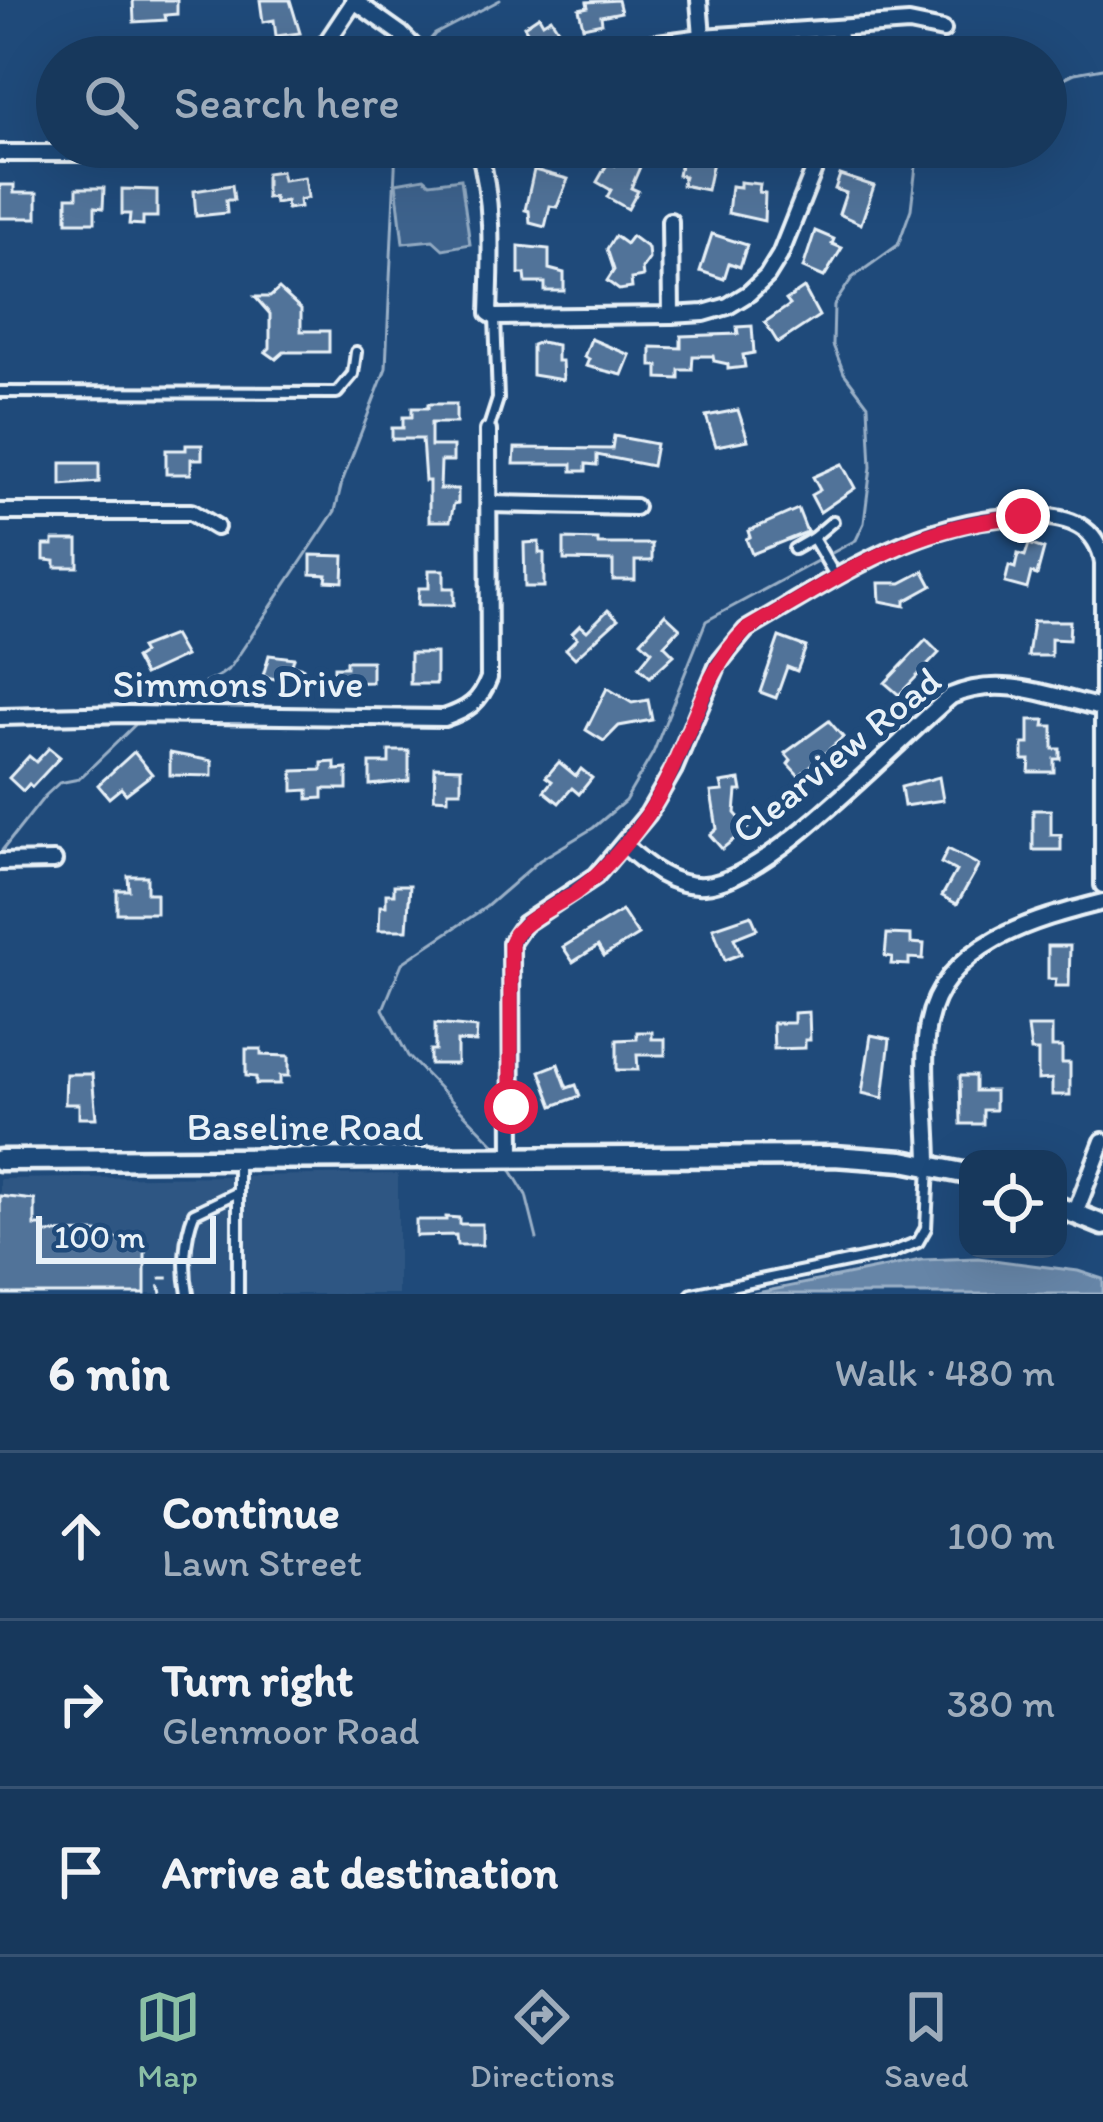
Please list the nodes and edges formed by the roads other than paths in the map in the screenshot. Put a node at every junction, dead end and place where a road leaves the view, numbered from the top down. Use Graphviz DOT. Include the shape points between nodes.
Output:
graph roads {
  1 [pos="354,0"];
  2 [pos="699,0"];
  3 [pos="838,28"];
  4 [pos="943,30"];
  5 [pos="331,36"];
  6 [pos="403,36"];
  7 [pos="702,36"];
  8 [pos="717,36"];
  9 [pos="839,36"];
  10 [pos="0,153"];
  11 [pos="36,153"];
  12 [pos="483,168"];
  13 [pos="815,168"];
  14 [pos="670,221"];
  15 [pos="670,315"];
  16 [pos="495,317"];
  17 [pos="356,352"];
  18 [pos="0,392"];
  19 [pos="488,431"];
  20 [pos="489,504"];
  21 [pos="635,507"];
  22 [pos="0,512"];
  23 [pos="833,521"];
  24 [pos="216,527"];
  25 [pos="813,538"];
  26 [pos="794,549"];
  27 [pos="1103,563"];
  28 [pos="837,578"];
  29 [pos="1101,708"];
  30 [pos="0,717"];
  31 [pos="624,845"];
  32 [pos="54,861"];
  33 [pos="0,862"];
  34 [pos="1103,885"];
  35 [pos="1103,902"];
  36 [pos="1103,1141"];
  37 [pos="512,1159"];
  38 [pos="0,1160"];
  39 [pos="238,1160"];
  40 [pos="929,1165"];
  41 [pos="959,1172"];
  42 [pos="238,1192"];
  43 [pos="1067,1208"];
  44 [pos="1067,1210"];
  45 [pos="1103,1226"];
  46 [pos="188,1294"];
  47 [pos="238,1294"];
  48 [pos="692,1294"];
  1 -- 5 [label="street"];
  1 -- 6 [label="street"];
  2 -- 7 [label="street"];
  3 -- 4 [label="street" via="909,23"];
  3 -- 8 [label="street"];
  3 -- 9 [label="street"];
  10 -- 11 [label="street"];
  12 -- 16 [label="street"];
  13 -- 15 [label="street" via="767,276 728,306"];
  14 -- 15 [label="street"];
  15 -- 16 [label="street"];
  16 -- 19 [label="lane" via="498,399"];
  17 -- 18 [label="lane" via="353,374 338,393"];
  19 -- 20 [label="street"];
  20 -- 21 [label="street"];
  20 -- 30 [label="street, Simmons Drive" via="489,678 474,706 444,718"];
  22 -- 24 [label="street" via="191,512"];
  23 -- 25 [label="lane"];
  25 -- 26 [label="lane"];
  25 -- 28 [label="lane"];
  27 -- 28 [label="street" via="1100,546 1077,523 1023,516 943,527"];
  27 -- 29 [label="street"];
  28 -- 31 [label="street" via="730,645 674,769"];
  29 -- 31 [label="street, Clearview Road" via="1008,686 951,696 838,800 725,881 682,883"];
  29 -- 34 [label="street"];
  31 -- 37 [label="street" via="511,943"];
  32 -- 33 [label="street"];
  35 -- 40 [label="street" via="1016,927 947,981 927,1028"];
  36 -- 43 [label="street"];
  37 -- 39 [label="street, Baseline Road"];
  37 -- 40 [label="street, Baseline Road" via="834,1156"];
  38 -- 39 [label="street, Baseline Road"];
  39 -- 42 [label="lane"];
  40 -- 41 [label="street, Baseline Road"];
  40 -- 48 [label="lane" via="918,1242"];
  42 -- 46 [label="lane" via="194,1213"];
  42 -- 47 [label="lane"];
  44 -- 45 [label="street"];
}
